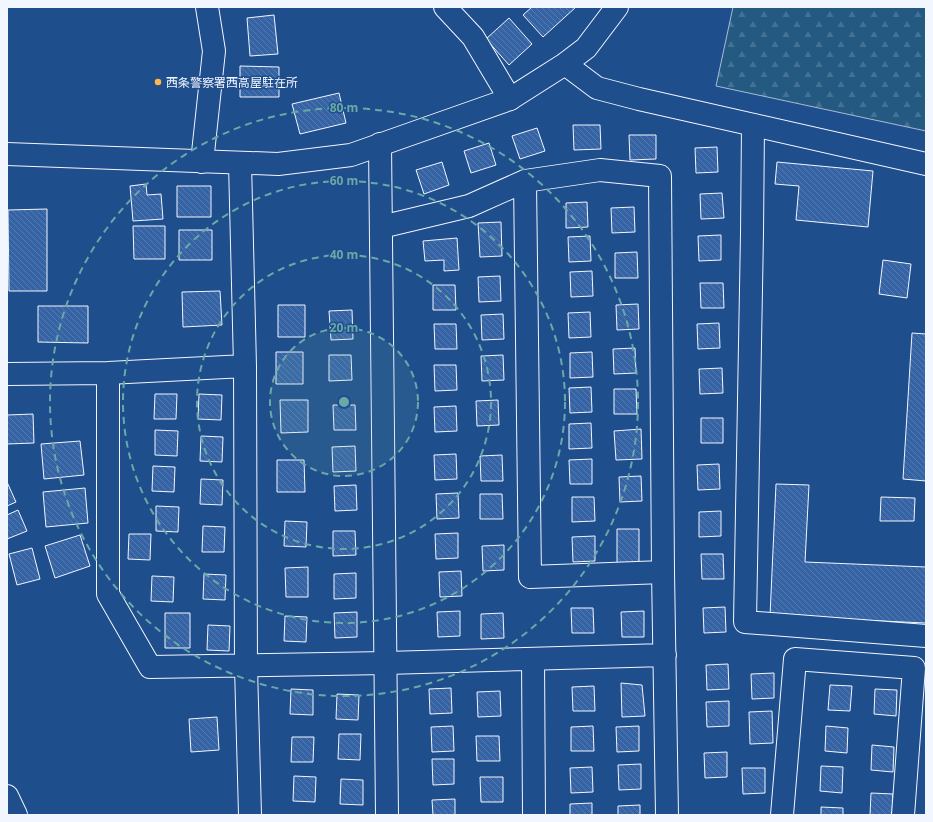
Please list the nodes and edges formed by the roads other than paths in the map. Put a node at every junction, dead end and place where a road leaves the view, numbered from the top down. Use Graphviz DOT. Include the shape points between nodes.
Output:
graph roads {
  1 [pos="207,7"];
  2 [pos="446,7"];
  3 [pos="617,7"];
  4 [pos="565,64"];
  5 [pos="510,98"];
  6 [pos="753,125"];
  7 [pos="380,144"];
  8 [pos="7,154"];
  9 [pos="202,162"];
  10 [pos="240,163"];
  11 [pos="926,164"];
  12 [pos="525,181"];
  13 [pos="381,227"];
  14 [pos="245,366"];
  15 [pos="108,373"];
  16 [pos="7,374"];
  17 [pos="663,572"];
  18 [pos="926,636"];
  19 [pos="665,655"];
  20 [pos="533,659"];
  21 [pos="386,663"];
  22 [pos="246,667"];
  23 [pos="7,796"];
  24 [pos="16,815"];
  25 [pos="250,815"];
  26 [pos="387,815"];
  27 [pos="534,815"];
  28 [pos="667,815"];
  29 [pos="782,815"];
  30 [pos="903,815"];
  1 -- 9 [label="street" via="214,51"];
  2 -- 5 [label="street" via="473,37"];
  3 -- 4 [label="street" via="586,48"];
  4 -- 5 [label="street"];
  4 -- 6 [label="street" via="597,88"];
  5 -- 7 [label="street"];
  6 -- 11 [label="street"];
  6 -- 18 [label="street" via="745,622"];
  7 -- 10 [label="street" via="350,154 278,164"];
  7 -- 13 [label="street"];
  8 -- 9 [label="street"];
  9 -- 10 [label="street"];
  10 -- 14 [label="street"];
  12 -- 13 [label="street" via="469,206"];
  12 -- 17 [label="street" via="530,577"];
  12 -- 17 [label="street" via="600,170 660,176"];
  13 -- 21 [label="street"];
  14 -- 15 [label="street"];
  14 -- 22 [label="street"];
  15 -- 16 [label="street"];
  15 -- 22 [label="street" via="108,594 150,667"];
  17 -- 19 [label="street"];
  19 -- 20 [label="street"];
  19 -- 28 [label="street"];
  20 -- 21 [label="street"];
  20 -- 27 [label="street"];
  21 -- 22 [label="street"];
  21 -- 26 [label="street"];
  22 -- 25 [label="street"];
  23 -- 24 [label="street"];
  29 -- 30 [label="street" via="795,659 914,668"];
}
